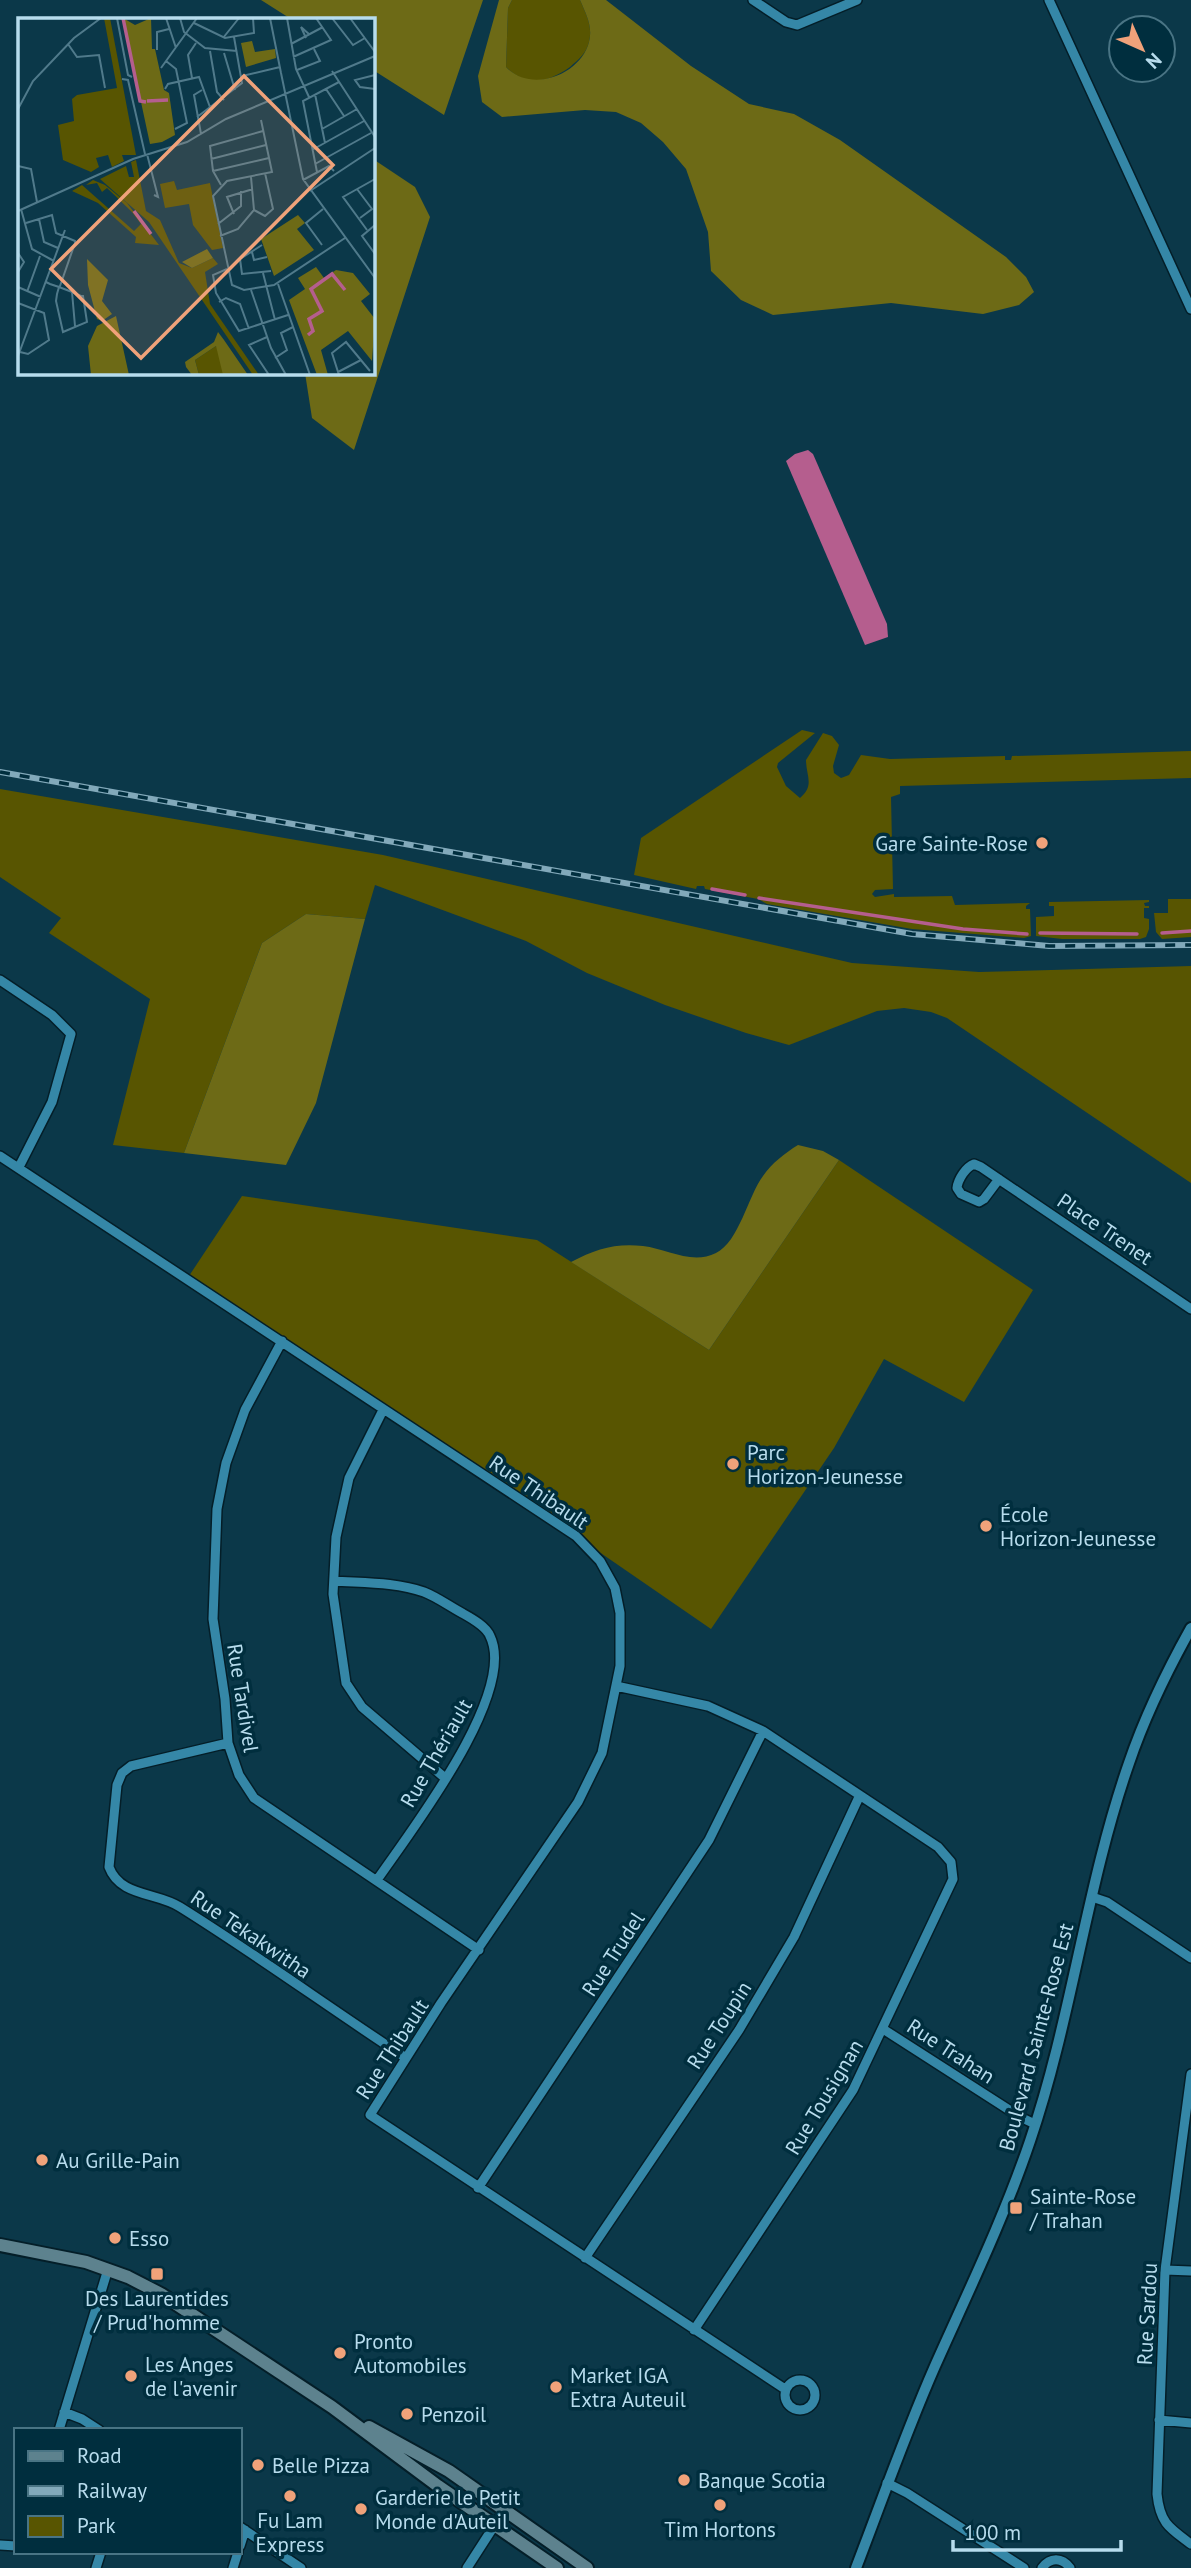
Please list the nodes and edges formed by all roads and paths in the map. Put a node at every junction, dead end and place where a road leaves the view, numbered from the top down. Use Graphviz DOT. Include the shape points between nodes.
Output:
graph roads {
  1 [pos="753,0"];
  2 [pos="857,0"];
  3 [pos="1049,0"];
  4 [pos="1191,309"];
  5 [pos="0,980"];
  6 [pos="0,1156"];
  7 [pos="19,1167"];
  8 [pos="999,1179"];
  9 [pos="1191,1309"];
  10 [pos="282,1341"];
  11 [pos="383,1410"];
  12 [pos="334,1581"];
  13 [pos="1191,1628"];
  14 [pos="616,1686"];
  15 [pos="763,1731"];
  16 [pos="228,1742"];
  17 [pos="445,1778"];
  18 [pos="859,1797"];
  19 [pos="377,1880"];
  20 [pos="1092,1897"];
  21 [pos="479,1950"];
  22 [pos="1191,1958"];
  23 [pos="883,2029"];
  24 [pos="406,2058"];
  25 [pos="1191,2074"];
  26 [pos="1188,2116"];
  27 [pos="1035,2124"];
  28 [pos="478,2188"];
  29 [pos="0,2245"];
  30 [pos="584,2258"];
  31 [pos="108,2269"];
  32 [pos="1165,2270"];
  33 [pos="1191,2271"];
  34 [pos="694,2330"];
  35 [pos="786,2389"];
  36 [pos="332,2407"];
  37 [pos="64,2412"];
  38 [pos="1159,2420"];
  39 [pos="1191,2423"];
  40 [pos="60,2428"];
  41 [pos="96,2428"];
  42 [pos="887,2483"];
  43 [pos="505,2509"];
  44 [pos="495,2525"];
  45 [pos="242,2528"];
  46 [pos="1191,2544"];
  47 [pos="301,2568"];
  48 [pos="467,2568"];
  49 [pos="557,2568"];
  50 [pos="587,2568"];
  51 [pos="856,2568"];
  52 [pos="1024,2568"];
  53 [pos="1042,2568"];
  54 [pos="1070,2568"];
  1 -- 2 [label="street" via="797,25"];
  3 -- 4 [label="street"];
  5 -- 7 [label="street" via="52,1015 71,1034 52,1102"];
  6 -- 7 [label="street, Rue Thibault"];
  7 -- 10 [label="street, Rue Thibault"];
  8 -- 8 [label="street, Place Trenet" via="974,1164 957,1188 979,1202"];
  8 -- 9 [label="street, Place Trenet"];
  10 -- 11 [label="street, Rue Thibault"];
  10 -- 16 [label="street, Rue Tardivel" via="245,1410 226,1463 217,1509 213,1619"];
  11 -- 12 [label="street" via="349,1478 336,1537"];
  11 -- 14 [label="street, Rue Thibault" via="576,1536 600,1560 615,1588 620,1613"];
  12 -- 17 [label="street" via="346,1683 362,1707"];
  12 -- 17 [label="street, Rue Thériault" via="424,1592 489,1633 496,1652 489,1693 472,1734"];
  13 -- 20 [label="street, Boulevard Sainte-Rose Est" via="1129,1763"];
  14 -- 15 [label="street, Rue Tousignan" via="708,1706"];
  14 -- 21 [label="street, Rue Thibault" via="602,1753 578,1802"];
  15 -- 18 [label="street, Rue Tousignan"];
  15 -- 28 [label="street, Rue Trudel" via="709,1840"];
  16 -- 19 [label="street, Rue Tardivel" via="239,1775 254,1798"];
  16 -- 24 [label="street, Rue Tekakwitha" via="131,1766 122,1773 109,1867 112,1877 123,1887 177,1905"];
  17 -- 19 [label="street, Rue Thériault"];
  18 -- 23 [label="street, Rue Tousignan" via="938,1847 951,1862 953,1879"];
  18 -- 30 [label="street, Rue Toupin" via="794,1937 739,2031"];
  19 -- 21 [label="street, Rue Tardivel"];
  20 -- 22 [label="street" via="1107,1902"];
  20 -- 27 [label="street, Boulevard Sainte-Rose Est"];
  21 -- 24 [label="street, Rue Thibault"];
  23 -- 27 [label="street, Rue Trahan"];
  23 -- 34 [label="street, Rue Tousignan" via="848,2098"];
  24 -- 28 [label="street, Rue Thibault" via="370,2115"];
  25 -- 26 [label="street, Rue Sardou"];
  26 -- 32 [label="street, Rue Sardou"];
  27 -- 42 [label="street, Boulevard Sainte-Rose Est"];
  28 -- 30 [label="street"];
  29 -- 31 [label="main road"];
  30 -- 34 [label="street"];
  31 -- 36 [label="main road" via="161,2294"];
  31 -- 37 [label="street"];
  32 -- 33 [label="street"];
  32 -- 38 [label="street, Rue Sardou"];
  34 -- 35 [label="street"];
  36 -- 43 [label="main road" via="449,2471"];
  36 -- 44 [label="main road"];
  37 -- 40 [label="street"];
  37 -- 41 [label="street"];
  38 -- 39 [label="street"];
  38 -- 46 [label="street, Rue Sardou" via="1159,2512 1168,2527"];
  42 -- 51 [label="street, Boulevard Sainte-Rose Est"];
  42 -- 52 [label="street"];
  43 -- 44 [label="street"];
  43 -- 50 [label="main road"];
  44 -- 48 [label="street"];
  44 -- 49 [label="main road"];
  45 -- 47 [label="street"];
  53 -- 54 [label="street" via="1058,2559"];
}
